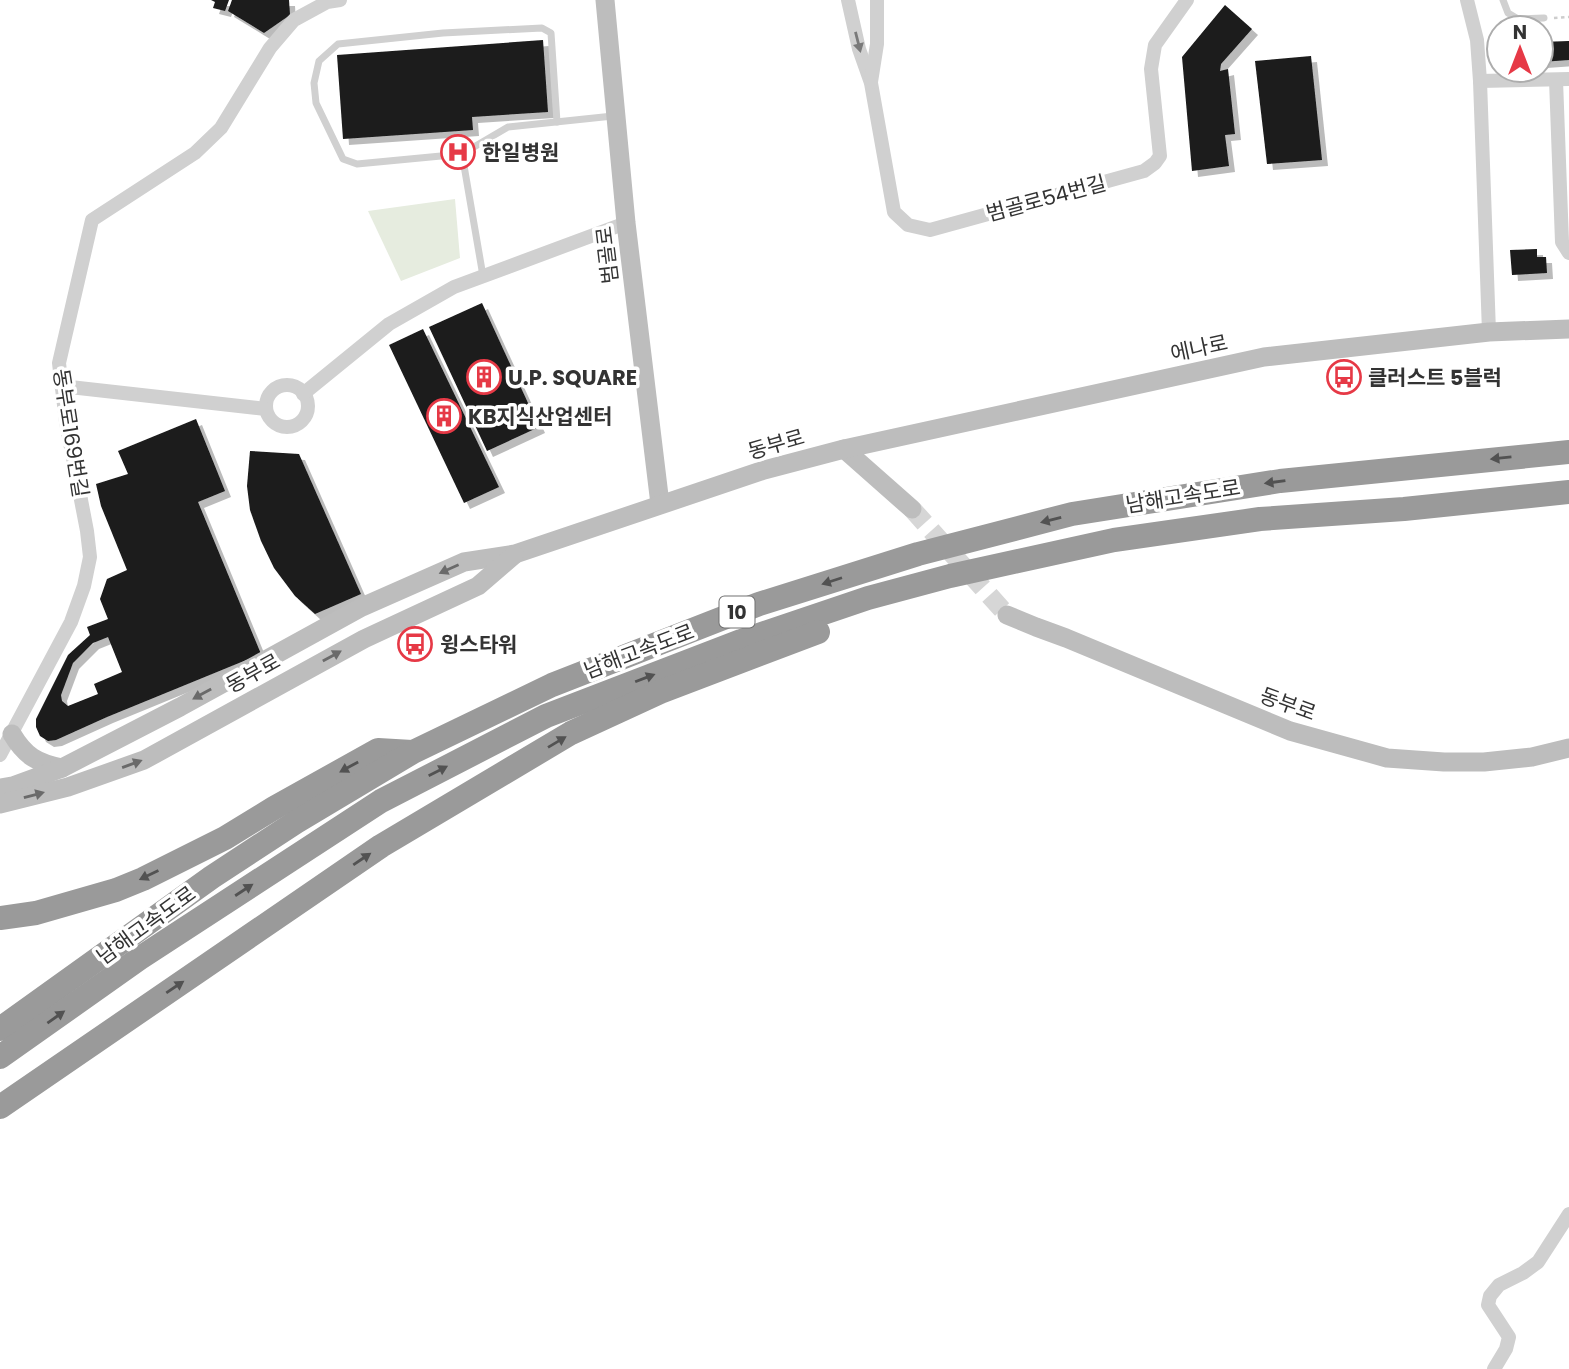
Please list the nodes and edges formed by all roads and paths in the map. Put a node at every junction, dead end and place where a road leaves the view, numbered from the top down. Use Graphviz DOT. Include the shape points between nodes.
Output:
graph roads {
  1 [pos="340,0"];
  2 [pos="605,0"];
  3 [pos="848,0"];
  4 [pos="877,0"];
  5 [pos="1187,0"];
  6 [pos="1467,0"];
  7 [pos="1563,79"];
  8 [pos="1480,81"];
  9 [pos="871,83"];
  10 [pos="615,116"];
  11 [pos="557,122"];
  12 [pos="462,154"];
  13 [pos="626,223"];
  14 [pos="1569,253"];
  15 [pos="483,276"];
  16 [pos="1569,329"];
  17 [pos="1489,332"];
  18 [pos="61,386"];
  19 [pos="303,394"];
  20 [pos="266,409"];
  21 [pos="844,449"];
  22 [pos="1569,452"];
  23 [pos="1569,492"];
  24 [pos="660,504"];
  25 [pos="912,509"];
  26 [pos="515,554"];
  27 [pos="868,598"];
  28 [pos="1007,615"];
  29 [pos="12,734"];
  30 [pos="1569,748"];
  31 [pos="413,752"];
  32 [pos="0,755"];
  33 [pos="62,768"];
  34 [pos="0,788"];
  35 [pos="0,804"];
  36 [pos="0,918"];
  37 [pos="118,1026"];
  38 [pos="0,1029"];
  39 [pos="0,1056"];
  40 [pos="0,1107"];
  41 [pos="0,1118"];
  42 [pos="1569,1214"];
  43 [pos="1494,1369"];
  1 -- 18 [label="street, 동부로169번길" via="294,20 221,128 195,153 92,220 59,363"];
  2 -- 10 [label="street, 범골로"];
  3 -- 9 [label="street, one-way"];
  4 -- 9 [label="street"];
  5 -- 9 [label="street, 범골로54번길" via="1155,45 1150,69 1160,156 1155,163 1144,171 930,230 908,225 894,212"];
  6 -- 8 [label="street" via="1477,40"];
  7 -- 8 [label="street"];
  7 -- 14 [label="street" via="1562,242"];
  8 -- 17 [label="street"];
  10 -- 11 [label="lane"];
  10 -- 13 [label="street, 범골로"];
  11 -- 12 [label="lane" via="508,127"];
  11 -- 12 [label="lane" via="551,33 542,28 338,44 319,61 316,103 342,159 357,164"];
  12 -- 15 [label="lane"];
  13 -- 15 [label="street"];
  13 -- 24 [label="street, 범골로"];
  15 -- 19 [label="street" via="389,324"];
  16 -- 17 [label="street, 에나로"];
  17 -- 21 [label="street, 에나로" via="1264,357"];
  18 -- 20 [label="street"];
  18 -- 29 [label="street, 동부로169번길" via="90,557 71,622"];
  19 -- 20 [label="street" via="292,386 279,387 269,396"];
  19 -- 20 [label="street" via="306,413 291,426 272,421"];
  21 -- 24 [label="street, 동부로"];
  21 -- 25 [label="street"];
  22 -- 31 [label="highway, 남해고속도로 / 10, one-way" via="1280,481 1072,514 930,550 759,604 552,685"];
  23 -- 27 [label="highway, 남해고속도로 / 10" via="1261,519 1114,540"];
  24 -- 26 [label="street, 동부로"];
  26 -- 33 [label="street, 동부로, one-way" via="464,562 362,607"];
  35 -- 26 [label="street, 동부로, one-way" via="68,787 144,760 364,639 478,586"];
  37 -- 27 [label="highway, one-way" via="381,846 571,733 660,692 820,631"];
  39 -- 27 [label="highway, 남해고속도로 / 10, one-way" via="140,958 381,801 546,716"];
  28 -- 30 [label="street, 동부로" via="1290,731 1387,758 1484,762"];
  29 -- 32 [label="street, 동부로169번길"];
  29 -- 33 [label="street" via="30,757"];
  31 -- 36 [label="highway, one-way" via="378,751 225,838 116,890 36,913"];
  31 -- 38 [label="highway, 남해고속도로 / 10" via="212,877"];
  33 -- 34 [label="street, 동부로"];
  37 -- 40 [label="highway"];
  37 -- 41 [label="highway"];
  42 -- 43 [label="street" via="1538,1262 1499,1285 1490,1296 1488,1305 1509,1336"];
}
